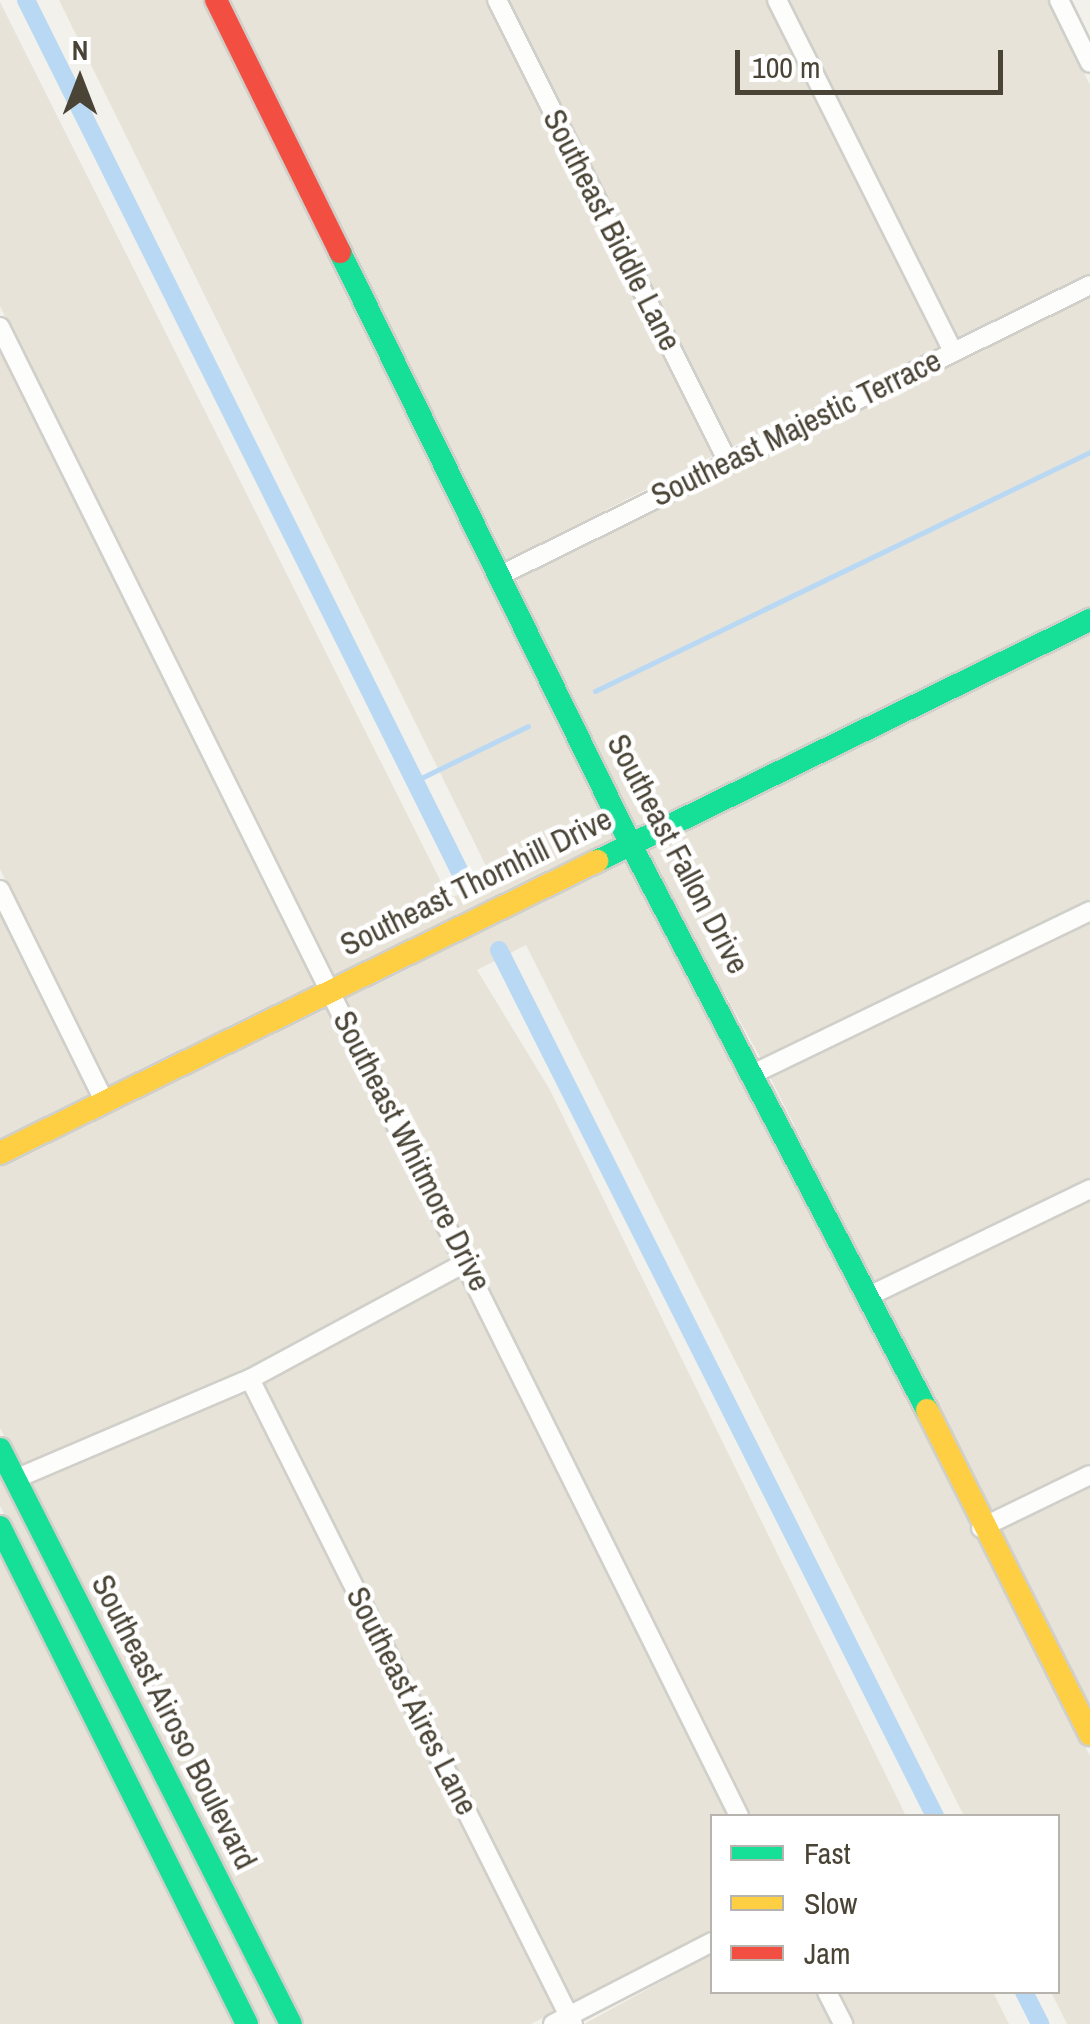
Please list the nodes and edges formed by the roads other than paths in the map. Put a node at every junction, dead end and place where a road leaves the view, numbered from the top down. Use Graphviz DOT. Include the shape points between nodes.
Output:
graph roads {
  1 [pos="216,0"];
  2 [pos="496,0"];
  3 [pos="778,0"];
  4 [pos="1059,0"];
  5 [pos="1090,63"];
  6 [pos="1090,285"];
  7 [pos="0,328"];
  8 [pos="954,352"];
  9 [pos="727,460"];
  10 [pos="504,574"];
  11 [pos="1090,620"];
  12 [pos="630,843"];
  13 [pos="0,890"];
  14 [pos="1090,911"];
  15 [pos="330,990"];
  16 [pos="757,1072"];
  17 [pos="104,1100"];
  18 [pos="0,1152"];
  19 [pos="1090,1189"];
  20 [pos="468,1260"];
  21 [pos="870,1296"];
  22 [pos="250,1379"];
  23 [pos="0,1449"];
  24 [pos="1090,1475"];
  25 [pos="15,1480"];
  26 [pos="0,1527"];
  27 [pos="982,1528"];
  28 [pos="1090,1734"];
  29 [pos="738,1814"];
  30 [pos="710,1943"];
  31 [pos="828,1994"];
  32 [pos="565,2021"];
  33 [pos="247,2024"];
  34 [pos="291,2024"];
  35 [pos="843,2024"];
  1 -- 10 [label="street, Southeast Fallon Drive"];
  2 -- 9 [label="street, Southeast Biddle Lane"];
  3 -- 8 [label="street"];
  4 -- 5 [label="street"];
  6 -- 8 [label="street, Southeast Majestic Terrace"];
  7 -- 15 [label="street, Southeast Whitmore Drive"];
  8 -- 9 [label="street, Southeast Majestic Terrace"];
  9 -- 10 [label="street, Southeast Majestic Terrace"];
  10 -- 12 [label="street, Southeast Fallon Drive"];
  11 -- 12 [label="street, Southeast Thornhill Drive"];
  12 -- 15 [label="street, Southeast Thornhill Drive"];
  12 -- 16 [label="street, Southeast Fallon Drive"];
  13 -- 17 [label="street"];
  14 -- 16 [label="street"];
  15 -- 17 [label="street, Southeast Thornhill Drive"];
  15 -- 20 [label="street, Southeast Whitmore Drive"];
  16 -- 21 [label="street, Southeast Fallon Drive"];
  17 -- 18 [label="street, Southeast Thornhill Drive"];
  19 -- 21 [label="street"];
  20 -- 22 [label="street"];
  20 -- 29 [label="street, Southeast Whitmore Drive"];
  21 -- 27 [label="street, Southeast Fallon Drive"];
  22 -- 25 [label="street"];
  22 -- 32 [label="street, Southeast Aires Lane"];
  23 -- 25 [label="street, Southeast Airoso Boulevard"];
  24 -- 27 [label="street"];
  25 -- 34 [label="street, Southeast Airoso Boulevard"];
  26 -- 33 [label="street, Southeast Airoso Boulevard"];
  27 -- 28 [label="street, Southeast Fallon Drive"];
  30 -- 32 [label="street"];
  31 -- 35 [label="street"];
}
